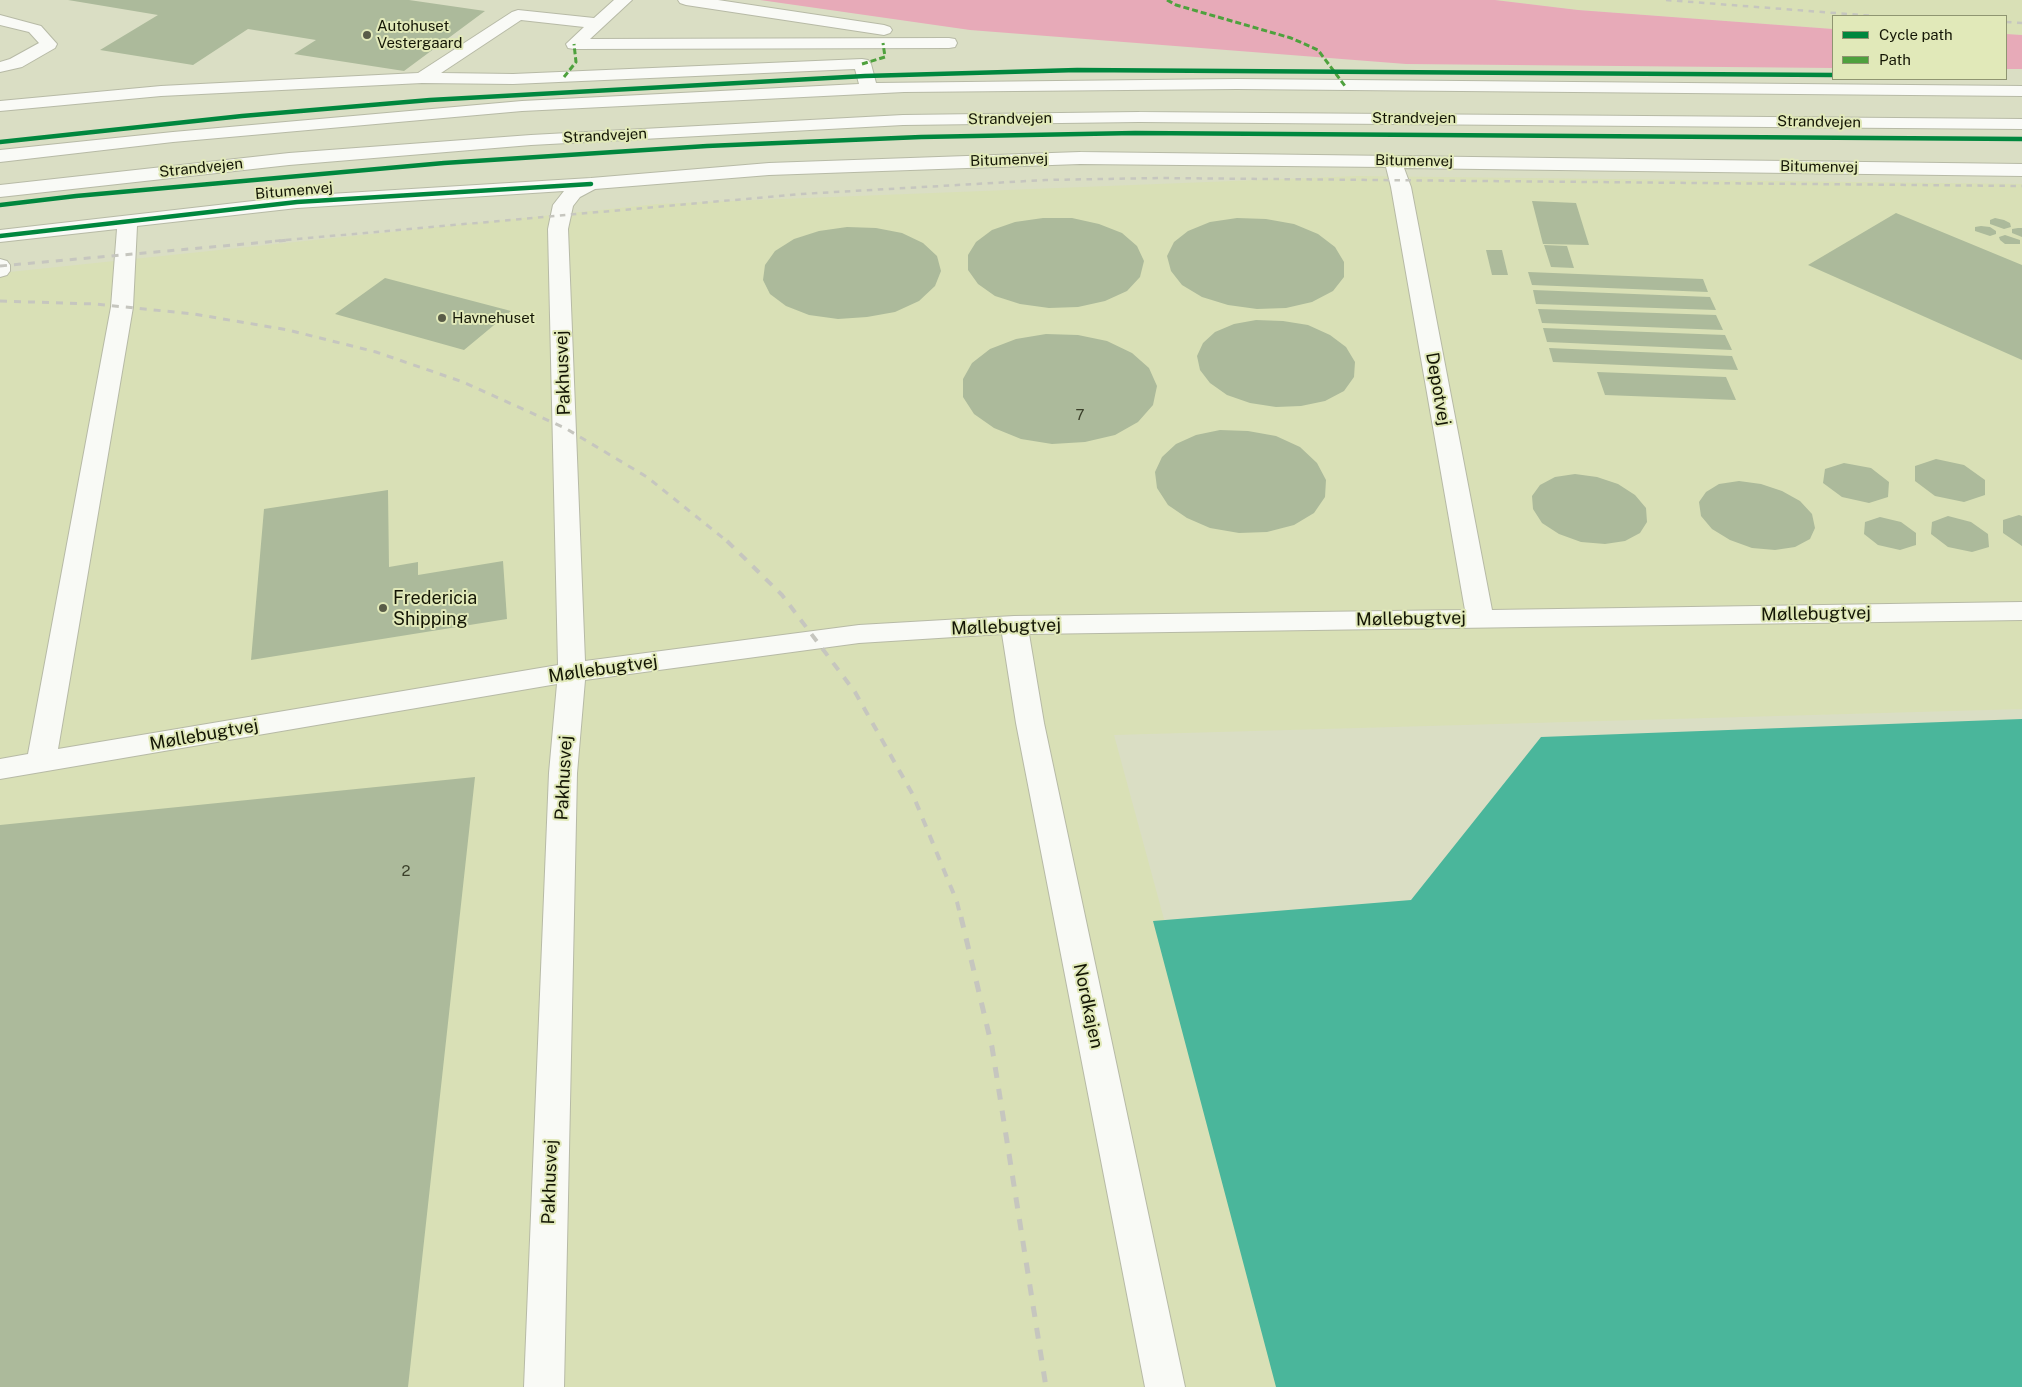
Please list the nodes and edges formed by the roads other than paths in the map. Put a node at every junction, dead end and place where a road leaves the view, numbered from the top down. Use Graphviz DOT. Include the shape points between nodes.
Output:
graph roads {
  1 [pos="624,0"];
  2 [pos="686,0"];
  3 [pos="0,20"];
  4 [pos="598,23"];
  5 [pos="949,43"];
  6 [pos="910,60"];
  7 [pos="0,67"];
  8 [pos="422,78"];
  9 [pos="869,89"];
  10 [pos="2022,91"];
  11 [pos="0,106"];
  12 [pos="2022,124"];
  13 [pos="0,156"];
  14 [pos="1393,161"];
  15 [pos="2022,170"];
  16 [pos="591,184"];
  17 [pos="0,191"];
  18 [pos="126,221"];
  19 [pos="0,236"];
  20 [pos="0,265"];
  21 [pos="0,271"];
  22 [pos="2022,611"];
  23 [pos="1480,618"];
  24 [pos="1014,625"];
  25 [pos="572,672"];
  26 [pos="40,762"];
  27 [pos="0,769"];
  28 [pos="544,1387"];
  29 [pos="1165,1387"];
  1 -- 4 [label="street"];
  2 -- 5 [label="street" via="947,39"];
  3 -- 7 [label="street" via="35,29 49,44"];
  4 -- 5 [label="street" via="574,44"];
  4 -- 8 [label="street" via="518,15"];
  5 -- 6 [label="street" via="955,57"];
  8 -- 9 [label="street" via="513,79 862,64"];
  8 -- 11 [label="street" via="161,91"];
  9 -- 10 [label="street, Strandvejen" via="1237,84"];
  9 -- 13 [label="street, Strandvejen" via="522,106"];
  12 -- 17 [label="street, Strandvejen" via="1188,117 903,120 550,139 289,159"];
  14 -- 15 [label="street, Bitumenvej"];
  14 -- 16 [label="street, Bitumenvej" via="1080,158 768,168"];
  14 -- 23 [label="street, Depotvej" via="1402,186"];
  16 -- 18 [label="street, Bitumenvej" via="297,202"];
  16 -- 25 [label="street, Pakhusvej" via="573,193 563,205 558,229"];
  18 -- 19 [label="street, Bitumenvej"];
  18 -- 26 [label="street" via="122,307"];
  20 -- 21 [label="street"];
  22 -- 23 [label="street, Møllebugtvej"];
  23 -- 24 [label="street, Møllebugtvej"];
  24 -- 25 [label="street, Møllebugtvej" via="859,634"];
  24 -- 29 [label="street, Nordkajen" via="1030,723"];
  25 -- 26 [label="street, Møllebugtvej"];
  25 -- 28 [label="street, Pakhusvej" via="563,773"];
  26 -- 27 [label="street, Møllebugtvej"];
}
